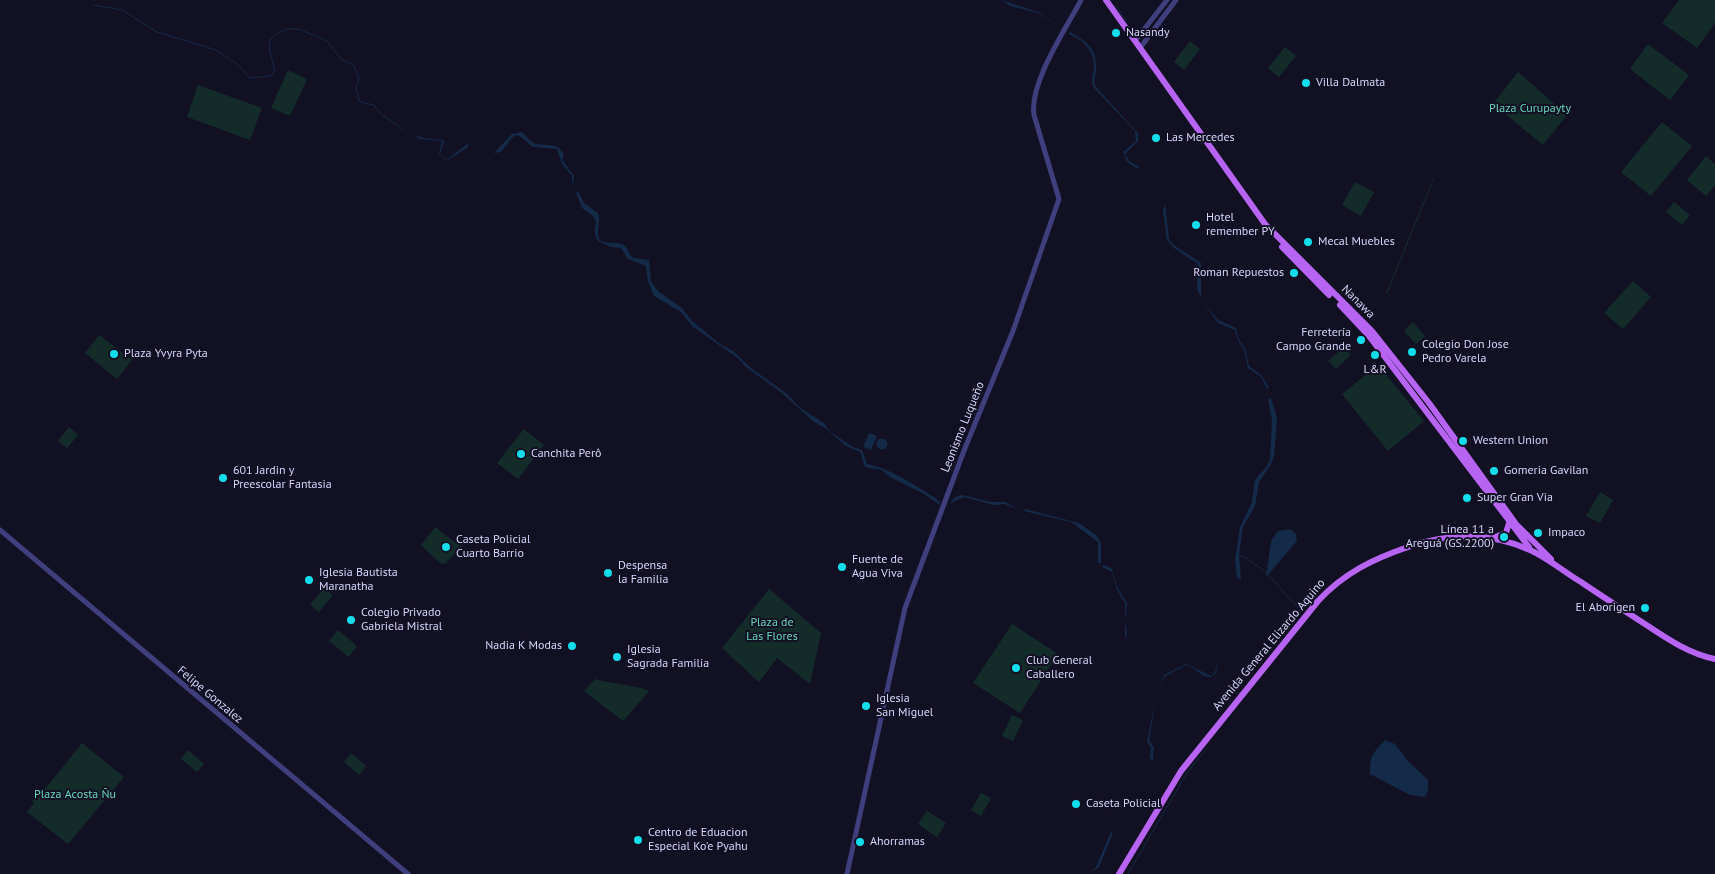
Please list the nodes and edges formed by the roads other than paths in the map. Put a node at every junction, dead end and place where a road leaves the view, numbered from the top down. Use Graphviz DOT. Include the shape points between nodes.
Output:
graph roads {
  1 [pos="1081,0"];
  2 [pos="1106,0"];
  3 [pos="1166,0"];
  4 [pos="1176,0"];
  5 [pos="1135,41"];
  6 [pos="1141,49"];
  7 [pos="1509,520"];
  8 [pos="0,530"];
  9 [pos="1492,538"];
  10 [pos="1531,550"];
  11 [pos="1561,569"];
  12 [pos="1715,659"];
  13 [pos="408,874"];
  14 [pos="847,874"];
  15 [pos="1119,874"];
  1 -- 14 [label="street, Leonismo Luqueño" via="1042,76 1033,102 1059,199 1013,331 905,608"];
  2 -- 5 [label="main road, Nanawa"];
  3 -- 5 [label="street"];
  4 -- 6 [label="street"];
  5 -- 6 [label="main road, Nanawa"];
  6 -- 7 [label="main road, Nanawa" via="1265,224 1372,331"];
  7 -- 9 [label="main road" via="1506,533"];
  7 -- 10 [label="main road, Nanawa"];
  7 -- 11 [label="main road, Nanawa"];
  8 -- 13 [label="street, Felipe Gonzalez"];
  9 -- 10 [label="main road, Avenida General Elizardo Aquino"];
  9 -- 15 [label="main road, Avenida General Elizardo Aquino" via="1454,536 1415,544 1360,566 1328,590 1181,771"];
  10 -- 11 [label="main road, Avenida General Elizardo Aquino"];
  11 -- 12 [label="main road, Avenida General Elizardo Aquino" via="1678,645"];
}
